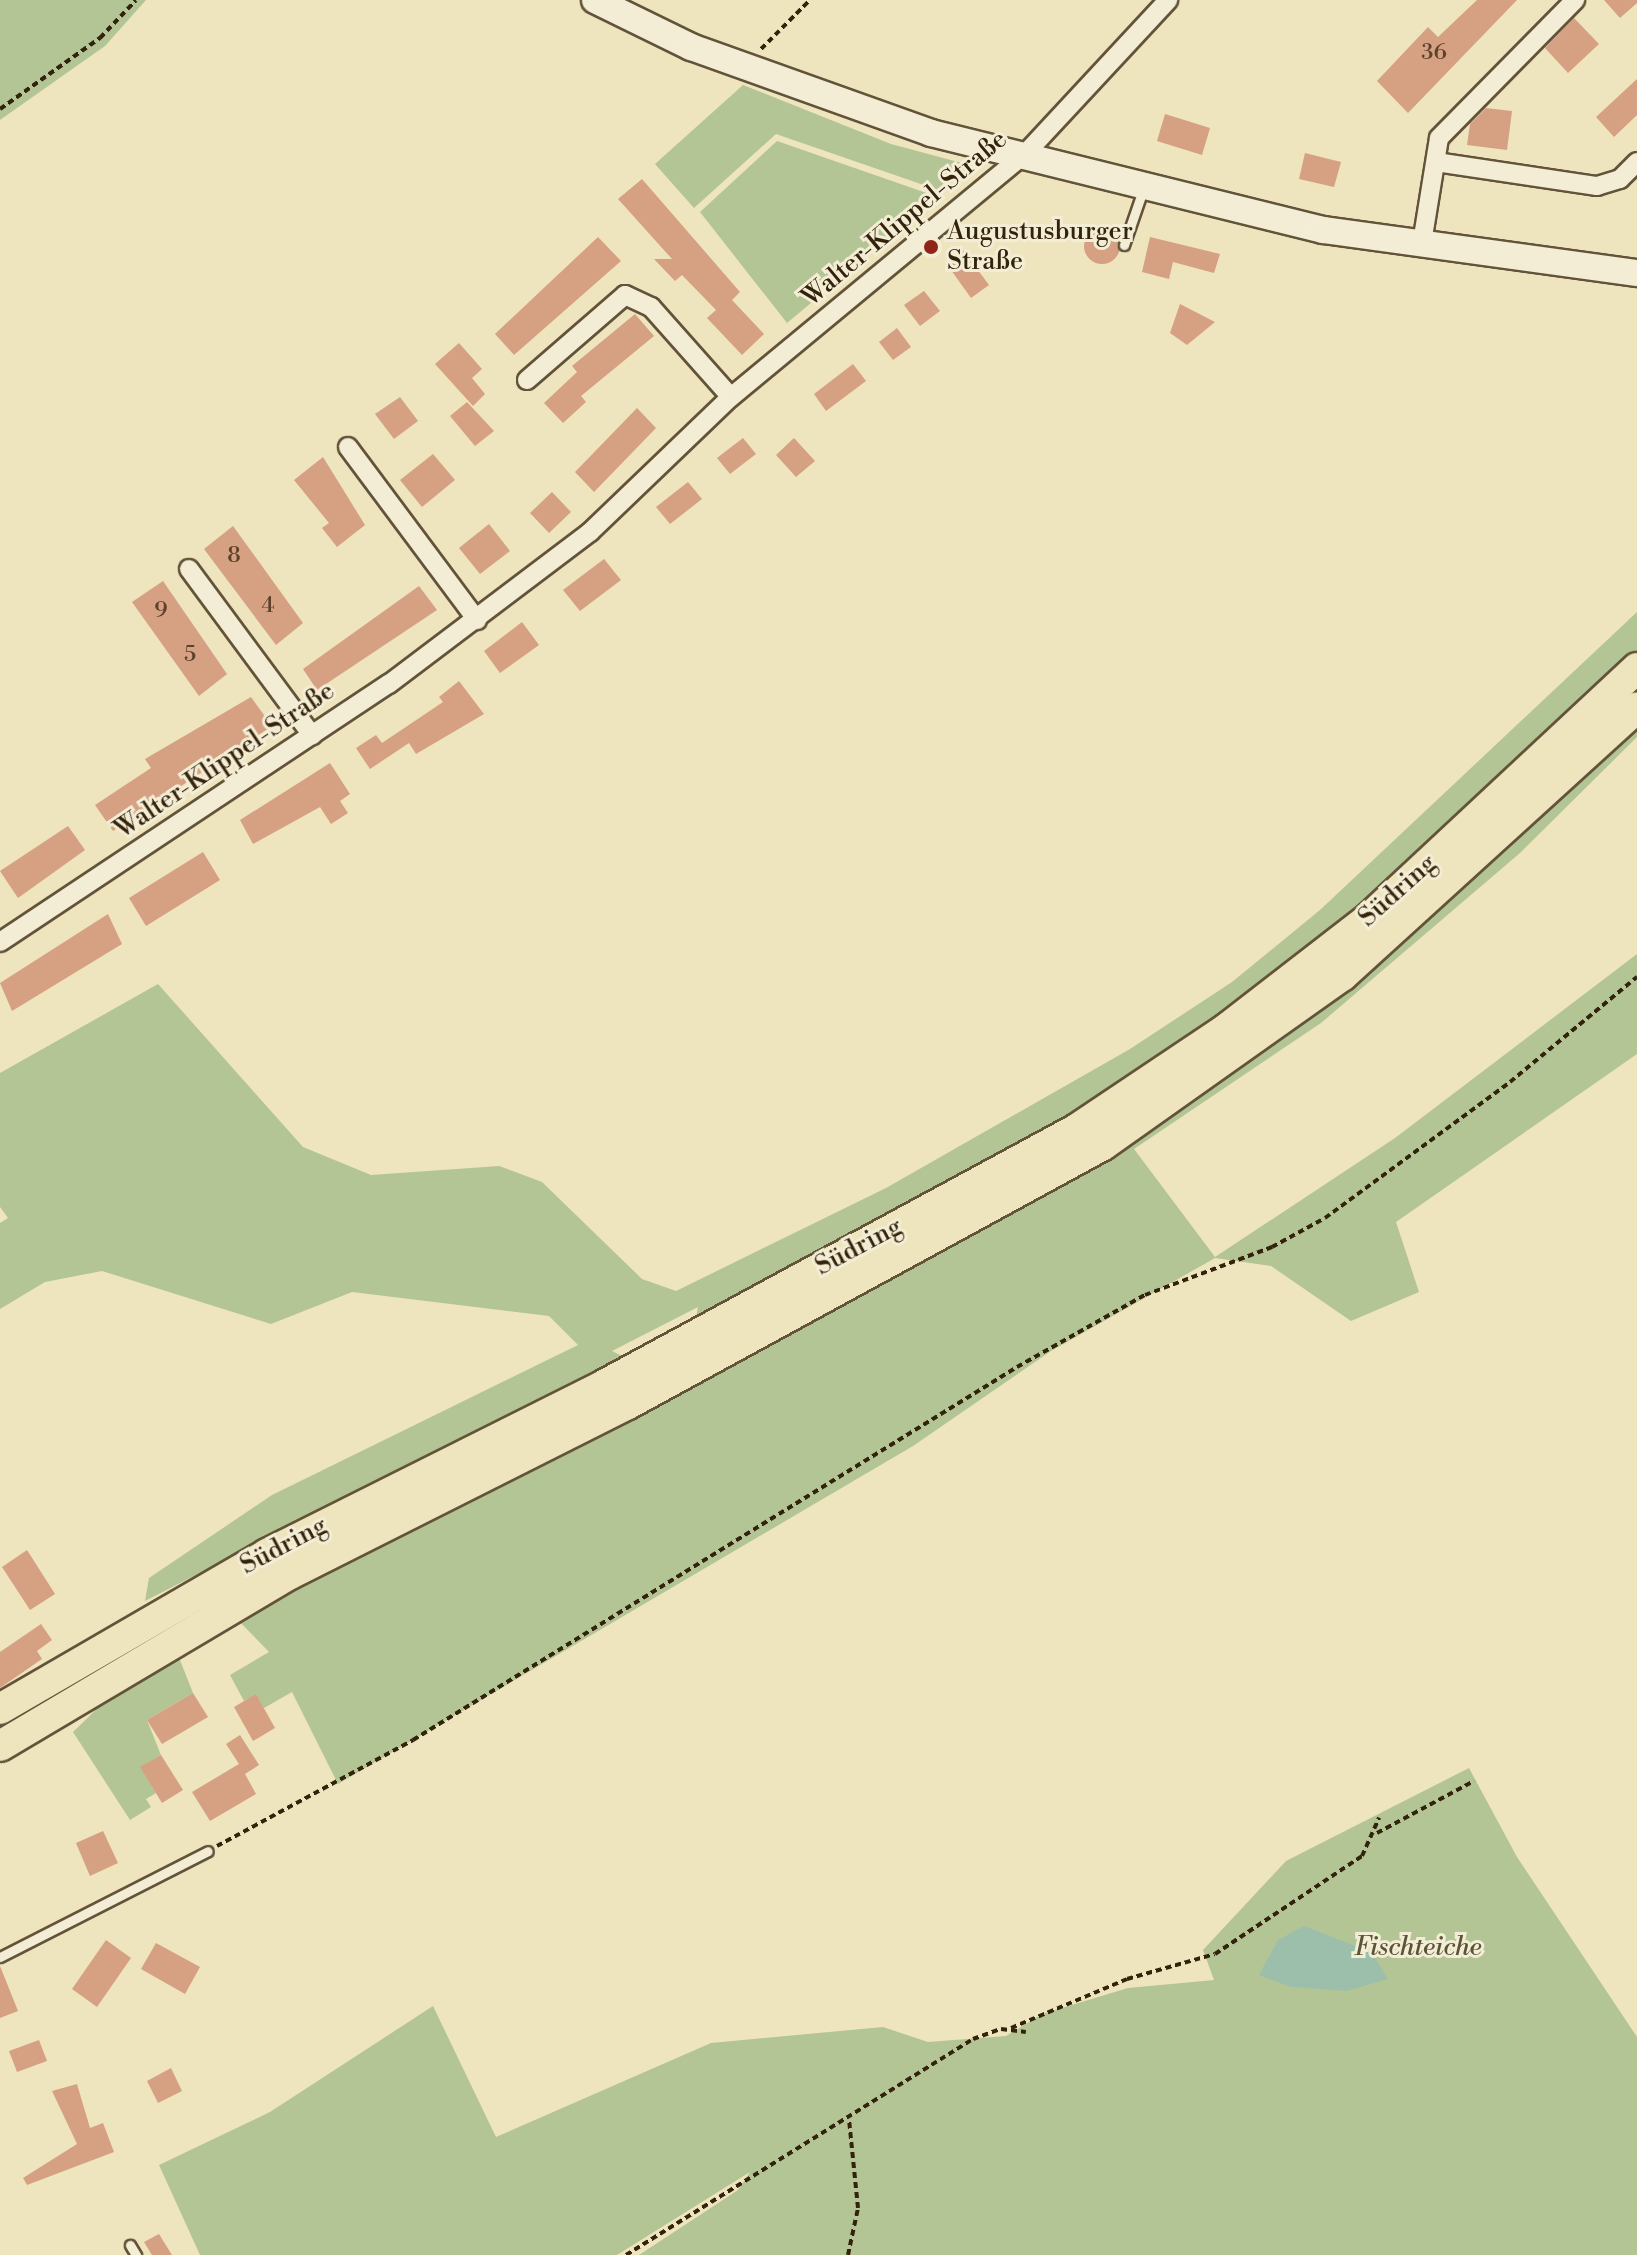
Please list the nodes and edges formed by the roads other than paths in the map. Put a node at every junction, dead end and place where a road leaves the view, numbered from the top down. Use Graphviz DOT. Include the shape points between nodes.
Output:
graph roads {
  1 [pos="595,0"];
  2 [pos="1168,0"];
  3 [pos="1575,0"];
  4 [pos="1026,153"];
  5 [pos="1436,162"];
  6 [pos="1637,162"];
  7 [pos="1145,183"];
  8 [pos="1422,243"];
  9 [pos="1124,245"];
  10 [pos="1637,273"];
  11 [pos="527,380"];
  12 [pos="731,397"];
  13 [pos="348,447"];
  14 [pos="189,569"];
  15 [pos="477,620"];
  16 [pos="1637,668"];
  17 [pos="1637,708"];
  18 [pos="312,735"];
  19 [pos="0,942"];
  20 [pos="706,1342"];
  21 [pos="0,1709"];
  22 [pos="0,1746"];
  23 [pos="208,1851"];
  24 [pos="0,1957"];
  25 [pos="130,2245"];
  26 [pos="136,2255"];
  1 -- 4 [label="main road" via="743,67 931,133"];
  2 -- 4 [label="street, Walter-Klippel-Straße"];
  3 -- 5 [label="street" via="1439,138"];
  4 -- 7 [label="main road"];
  4 -- 12 [label="street, Walter-Klippel-Straße"];
  5 -- 6 [label="street" via="1597,186 1620,179"];
  5 -- 8 [label="street"];
  7 -- 8 [label="main road" via="1323,230"];
  7 -- 9 [label="lane"];
  8 -- 10 [label="main road"];
  11 -- 12 [label="street" via="625,295 651,307"];
  12 -- 15 [label="street, Walter-Klippel-Straße" via="590,532"];
  13 -- 15 [label="street"];
  14 -- 18 [label="street"];
  15 -- 18 [label="street, Walter-Klippel-Straße"];
  16 -- 20 [label="main road, Südring" via="1368,919 1226,1029 993,1176"];
  17 -- 20 [label="main road, Südring" via="1342,976 1182,1094 1023,1191"];
  18 -- 19 [label="street, Walter-Klippel-Straße"];
  20 -- 21 [label="main road, Südring" via="643,1359 267,1554"];
  20 -- 22 [label="main road, Südring" via="670,1378 290,1574"];
  23 -- 24 [label="lane"];
  25 -- 26 [label="lane"];
}
